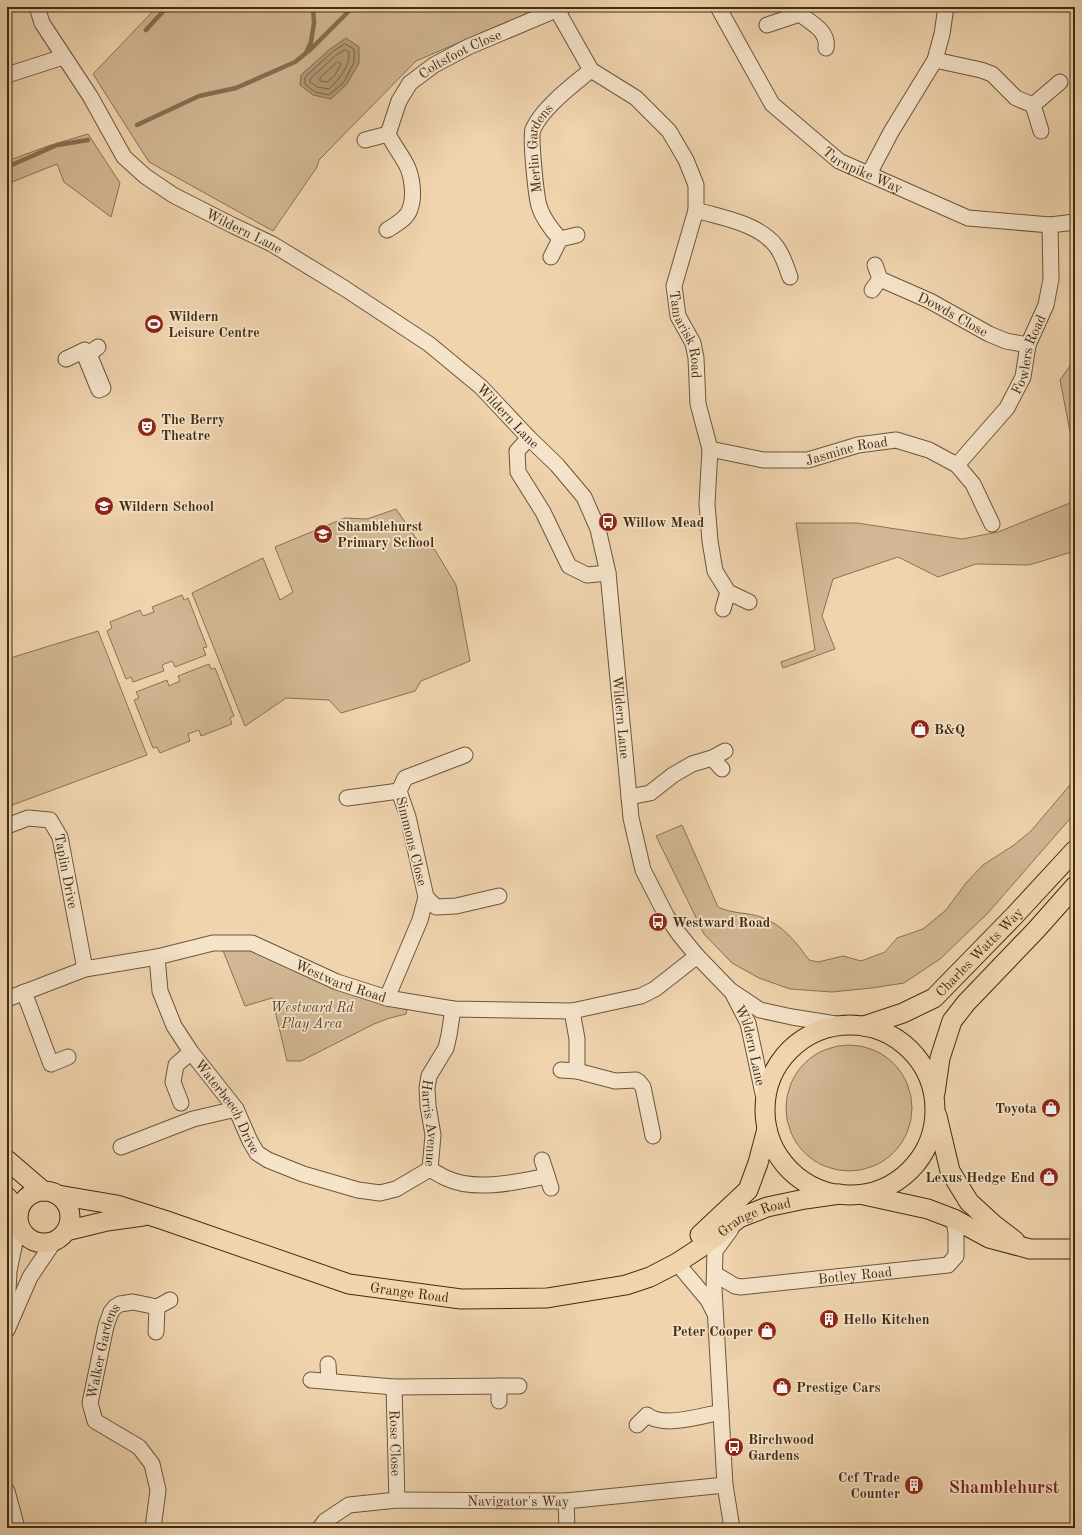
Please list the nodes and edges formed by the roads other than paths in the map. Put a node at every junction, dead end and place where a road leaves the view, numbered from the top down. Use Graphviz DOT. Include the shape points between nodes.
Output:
graph roads {
  1 [pos="37,7"];
  2 [pos="718,7"];
  3 [pos="946,7"];
  4 [pos="560,8"];
  5 [pos="800,11"];
  6 [pos="767,25"];
  7 [pos="826,48"];
  8 [pos="63,56"];
  9 [pos="935,60"];
  10 [pos="591,70"];
  11 [pos="7,75"];
  12 [pos="1060,82"];
  13 [pos="1033,106"];
  14 [pos="1041,131"];
  15 [pos="388,134"];
  16 [pos="365,140"];
  17 [pos="869,174"];
  18 [pos="696,210"];
  19 [pos="1075,222"];
  20 [pos="1050,224"];
  21 [pos="388,230"];
  22 [pos="577,235"];
  23 [pos="560,239"];
  24 [pos="551,257"];
  25 [pos="790,277"];
  26 [pos="876,278"];
  27 [pos="1028,345"];
  28 [pos="86,349"];
  29 [pos="66,359"];
  30 [pos="529,438"];
  31 [pos="710,449"];
  32 [pos="957,465"];
  33 [pos="992,524"];
  34 [pos="608,573"];
  35 [pos="728,592"];
  36 [pos="749,602"];
  37 [pos="723,609"];
  38 [pos="465,755"];
  39 [pos="722,769"];
  40 [pos="399,791"];
  41 [pos="347,798"];
  42 [pos="629,798"];
  43 [pos="7,826"];
  44 [pos="1075,850"];
  45 [pos="1075,886"];
  46 [pos="499,896"];
  47 [pos="426,897"];
  48 [pos="697,956"];
  49 [pos="157,957"];
  50 [pos="84,969"];
  51 [pos="730,990"];
  52 [pos="24,992"];
  53 [pos="387,998"];
  54 [pos="7,999"];
  55 [pos="453,1009"];
  56 [pos="572,1011"];
  57 [pos="842,1025"];
  58 [pos="864,1026"];
  59 [pos="191,1052"];
  60 [pos="68,1057"];
  61 [pos="561,1070"];
  62 [pos="576,1071"];
  63 [pos="180,1103"];
  64 [pos="765,1103"];
  65 [pos="935,1104"];
  66 [pos="236,1109"];
  67 [pos="767,1129"];
  68 [pos="653,1136"];
  69 [pos="120,1147"];
  70 [pos="7,1160"];
  71 [pos="542,1160"];
  72 [pos="430,1169"];
  73 [pos="50,1193"];
  74 [pos="849,1194"];
  75 [pos="15,1210"];
  76 [pos="147,1215"];
  77 [pos="739,1218"];
  78 [pos="954,1218"];
  79 [pos="61,1236"];
  80 [pos="1023,1247"];
  81 [pos="1075,1249"];
  82 [pos="677,1263"];
  83 [pos="715,1274"];
  84 [pos="170,1300"];
  85 [pos="157,1307"];
  86 [pos="7,1311"];
  87 [pos="716,1318"];
  88 [pos="7,1330"];
  89 [pos="156,1332"];
  90 [pos="328,1364"];
  91 [pos="311,1380"];
  92 [pos="329,1381"];
  93 [pos="499,1386"];
  94 [pos="519,1386"];
  95 [pos="394,1387"];
  96 [pos="499,1401"];
  97 [pos="721,1412"];
  98 [pos="642,1414"];
  99 [pos="726,1485"];
  100 [pos="7,1491"];
  101 [pos="398,1500"];
  102 [pos="566,1501"];
  103 [pos="18,1528"];
  104 [pos="153,1528"];
  105 [pos="320,1528"];
  106 [pos="567,1528"];
  107 [pos="732,1528"];
  1 -- 8 [label="street, Wildern Lane" via="42,23"];
  2 -- 17 [label="street, Turnpike Way" via="772,104 839,161"];
  3 -- 9 [label="street"];
  4 -- 10 [label="street, Tamarisk Road"];
  4 -- 15 [label="street, Coltsfoot Close" via="468,47 434,65 410,83 399,101"];
  5 -- 6 [label="street"];
  5 -- 7 [label="street" via="821,30"];
  8 -- 11 [label="street"];
  8 -- 30 [label="street, Wildern Lane" via="101,113 124,157 145,176 180,198 272,244 429,344 481,386"];
  9 -- 13 [label="street" via="992,74 1016,98"];
  9 -- 17 [label="street" via="891,132"];
  10 -- 18 [label="street, Tamarisk Road" via="636,98 669,131 686,160 696,185"];
  10 -- 23 [label="street, Merlin Gardens" via="565,91 544,113 533,130 532,148 539,206 548,226"];
  12 -- 13 [label="street"];
  13 -- 14 [label="street"];
  15 -- 16 [label="street"];
  15 -- 21 [label="street" via="406,164 411,179 412,197 410,210 398,224"];
  17 -- 20 [label="street, Turnpike Way" via="968,218"];
  18 -- 25 [label="street" via="747,225 779,245"];
  18 -- 31 [label="street, Tamarisk Road" via="674,286 678,316 693,343 698,404"];
  19 -- 20 [label="street, Turnpike Way"];
  20 -- 27 [label="street, Fowlers Road" via="1051,278 1046,305"];
  22 -- 23 [label="street"];
  23 -- 24 [label="street"];
  26 -- 27 [label="street, Dowds Close" via="930,301 989,334 1006,341"];
  27 -- 32 [label="street, Fowlers Road" via="1023,377 1007,408"];
  28 -- 29 [label="street"];
  30 -- 34 [label="street, Wildern Lane" via="557,465 584,497 598,529"];
  30 -- 34 [label="street" via="517,451 518,472 542,512 569,566 587,575"];
  31 -- 32 [label="street, Jasmine Road" via="763,460 808,460 858,445 896,440 929,450"];
  31 -- 35 [label="street, Tamarisk Road" via="707,504 710,541 715,571"];
  32 -- 33 [label="street, Jasmine Road" via="973,484"];
  34 -- 42 [label="street, Wildern Lane"];
  35 -- 36 [label="street"];
  35 -- 37 [label="street"];
  38 -- 40 [label="street, Simmons Close" via="405,778"];
  39 -- 42 [label="street" via="718,754 692,764 650,793"];
  40 -- 41 [label="street"];
  40 -- 47 [label="street, Simmons Close" via="408,817"];
  42 -- 48 [label="street, Wildern Lane" via="643,870 667,917"];
  43 -- 50 [label="street, Taplin Drive" via="28,818 50,820 60,837"];
  44 -- 58 [label="main road, Charles Watts Way" via="934,998 903,1013"];
  45 -- 65 [label="main road, Charles Watts Way" via="966,1003 952,1022 940,1058"];
  46 -- 47 [label="street, Simmons Close" via="456,906 436,907"];
  47 -- 53 [label="street, Simmons Close" via="420,920"];
  48 -- 51 [label="street, Wildern Lane"];
  48 -- 56 [label="street, Westward Road" via="655,989 641,996"];
  49 -- 50 [label="street, Westward Road"];
  49 -- 53 [label="street, Westward Road" via="213,943 252,942 337,982"];
  49 -- 59 [label="street, Waterbeech Drive" via="160,990 174,1026"];
  50 -- 52 [label="street, Westward Road"];
  51 -- 57 [label="street, Wildern Lane" via="760,1010"];
  51 -- 64 [label="street, Wildern Lane" via="748,1022"];
  52 -- 54 [label="street, Westward Road"];
  52 -- 60 [label="street" via="51,1064"];
  53 -- 55 [label="street, Westward Road"];
  55 -- 56 [label="street, Westward Road"];
  55 -- 72 [label="street, Harris Avenue" via="446,1048 429,1076 427,1088 433,1135"];
  56 -- 62 [label="street" via="577,1039"];
  57 -- 58 [label="main road"];
  57 -- 64 [label="main road" via="819,1031 798,1042 782,1060 770,1080"];
  58 -- 65 [label="main road" via="889,1034 911,1050 926,1071"];
  59 -- 63 [label="street" via="176,1065 173,1082"];
  59 -- 66 [label="street, Waterbeech Drive"];
  61 -- 62 [label="street"];
  62 -- 68 [label="street" via="616,1081 632,1079 639,1082 643,1087"];
  64 -- 67 [label="main road"];
  65 -- 74 [label="main road, Charles Watts Way" via="933,1132 925,1151 913,1168 897,1181 878,1190"];
  65 -- 80 [label="main road" via="950,1171 969,1202"];
  66 -- 69 [label="street" via="193,1119"];
  66 -- 72 [label="street, Waterbeech Drive" via="257,1153 303,1174 358,1190 380,1193 396,1189"];
  67 -- 74 [label="main road" via="777,1153 794,1173 815,1187"];
  67 -- 82 [label="main road, Grange Road" via="748,1190 703,1232"];
  70 -- 73 [label="main road"];
  71 -- 72 [label="street, Harris Avenue" via="549,1182 465,1184 447,1179"];
  73 -- 75 [label="main road" via="35,1193"];
  73 -- 76 [label="main road, Grange Road" via="117,1205"];
  73 -- 79 [label="main road" via="64,1201 70,1215 69,1223"];
  74 -- 77 [label="main road, Grange Road" via="767,1207"];
  74 -- 78 [label="main road" via="928,1208"];
  75 -- 79 [label="main road" via="21,1230 33,1240 40,1243"];
  75 -- 86 [label="street"];
  76 -- 79 [label="main road, Grange Road" via="107,1221"];
  76 -- 82 [label="main road, Grange Road" via="349,1284 461,1299 547,1298 626,1285 650,1277"];
  77 -- 82 [label="main road, Grange Road"];
  77 -- 83 [label="street" via="715,1252"];
  78 -- 80 [label="main road" via="989,1238"];
  78 -- 83 [label="street, Botley Road" via="956,1256 948,1264 741,1287"];
  79 -- 88 [label="street" via="30,1277"];
  80 -- 81 [label="main road"];
  82 -- 87 [label="street" via="708,1300"];
  83 -- 87 [label="street"];
  84 -- 85 [label="street"];
  85 -- 89 [label="street"];
  85 -- 104 [label="street, Walker Gardens" via="132,1302 120,1304 111,1312 90,1403 95,1421 138,1446 152,1464 158,1490"];
  87 -- 97 [label="street"];
  90 -- 92 [label="street"];
  91 -- 92 [label="street"];
  92 -- 95 [label="street"];
  93 -- 94 [label="street"];
  93 -- 95 [label="street"];
  93 -- 96 [label="street"];
  95 -- 101 [label="street, Rose Close"];
  97 -- 98 [label="street" via="674,1421 653,1420"];
  97 -- 99 [label="street"];
  99 -- 102 [label="street, Navigator's Way"];
  99 -- 107 [label="street"];
  100 -- 103 [label="street"];
  101 -- 102 [label="street, Navigator's Way"];
  101 -- 105 [label="street, Navigator's Way" via="350,1505 325,1521"];
  102 -- 106 [label="street"];
}
